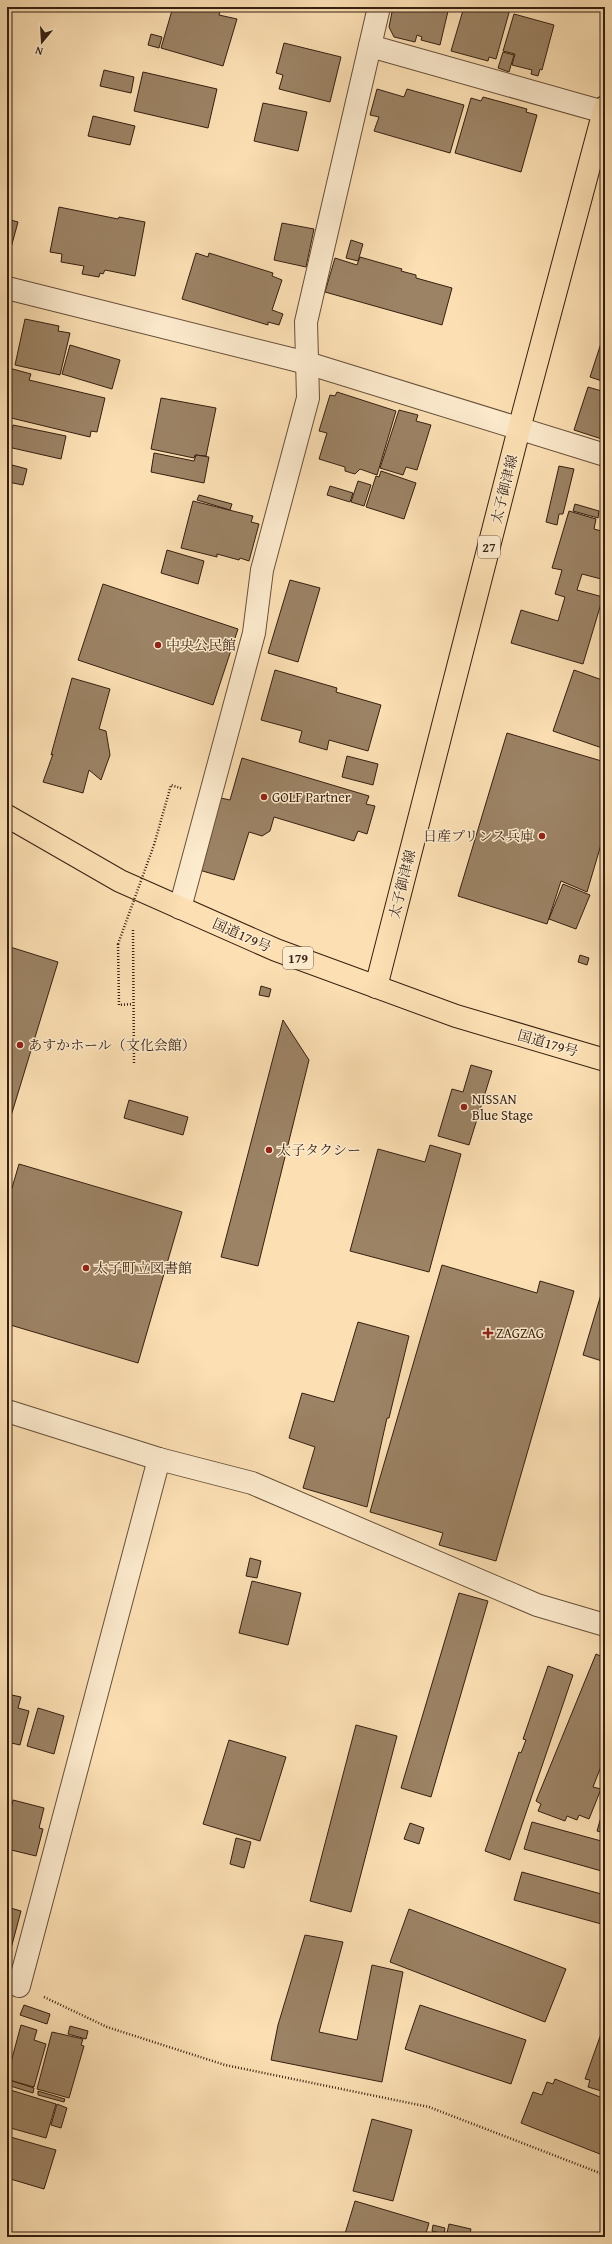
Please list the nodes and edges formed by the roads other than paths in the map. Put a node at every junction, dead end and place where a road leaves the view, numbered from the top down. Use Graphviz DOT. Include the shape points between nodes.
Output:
graph roads {
  1 [pos="379,7"];
  2 [pos="370,46"];
  3 [pos="604,110"];
  4 [pos="7,288"];
  5 [pos="307,363"];
  6 [pos="519,429"];
  7 [pos="605,455"];
  8 [pos="7,816"];
  9 [pos="180,908"];
  10 [pos="376,988"];
  11 [pos="605,1060"];
  12 [pos="7,1411"];
  13 [pos="159,1459"];
  14 [pos="605,1625"];
  15 [pos="19,1986"];
  1 -- 2 [label="street"];
  2 -- 3 [label="street"];
  2 -- 5 [label="street" via="306,322"];
  3 -- 6 [label="main road, 太子御津線 / 27"];
  4 -- 5 [label="street"];
  5 -- 6 [label="street"];
  5 -- 9 [label="street" via="308,398 262,570 254,633"];
  6 -- 7 [label="street"];
  6 -- 10 [label="main road, 太子御津線 / 27"];
  8 -- 9 [label="main road, 国道179号 / 179" via="120,881"];
  9 -- 10 [label="main road, 国道179号 / 179" via="276,950"];
  10 -- 11 [label="main road, 国道179号 / 179" via="456,1016"];
  12 -- 13 [label="street"];
  13 -- 14 [label="street" via="252,1483 537,1605"];
  13 -- 15 [label="street"];
}
